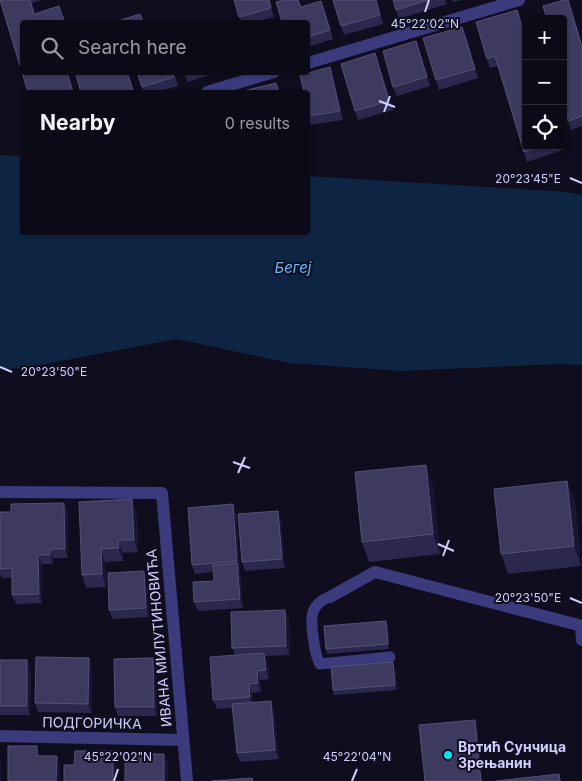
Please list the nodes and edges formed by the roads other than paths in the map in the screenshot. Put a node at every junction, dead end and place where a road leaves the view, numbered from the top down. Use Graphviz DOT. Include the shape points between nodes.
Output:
graph roads {
  1 [pos="519,0"];
  2 [pos="310,62"];
  3 [pos="264,75"];
  4 [pos="214,90"];
  5 [pos="0,492"];
  6 [pos="330,597"];
  7 [pos="581,626"];
  8 [pos="582,640"];
  9 [pos="390,657"];
  10 [pos="0,736"];
  11 [pos="183,740"];
  12 [pos="187,781"];
  1 -- 2 [label="street"];
  3 -- 4 [label="street"];
  5 -- 11 [label="street, ИВАНА МИЛУТИНОВИЋА" via="162,493"];
  6 -- 7 [label="street" via="375,572"];
  6 -- 9 [label="lane" via="320,602 312,616 320,664"];
  7 -- 8 [label="street"];
  10 -- 11 [label="street, ПОДГОРИЧКА"];
  11 -- 12 [label="street, ИВАНА МИЛУТИНОВИЋА"];
}
